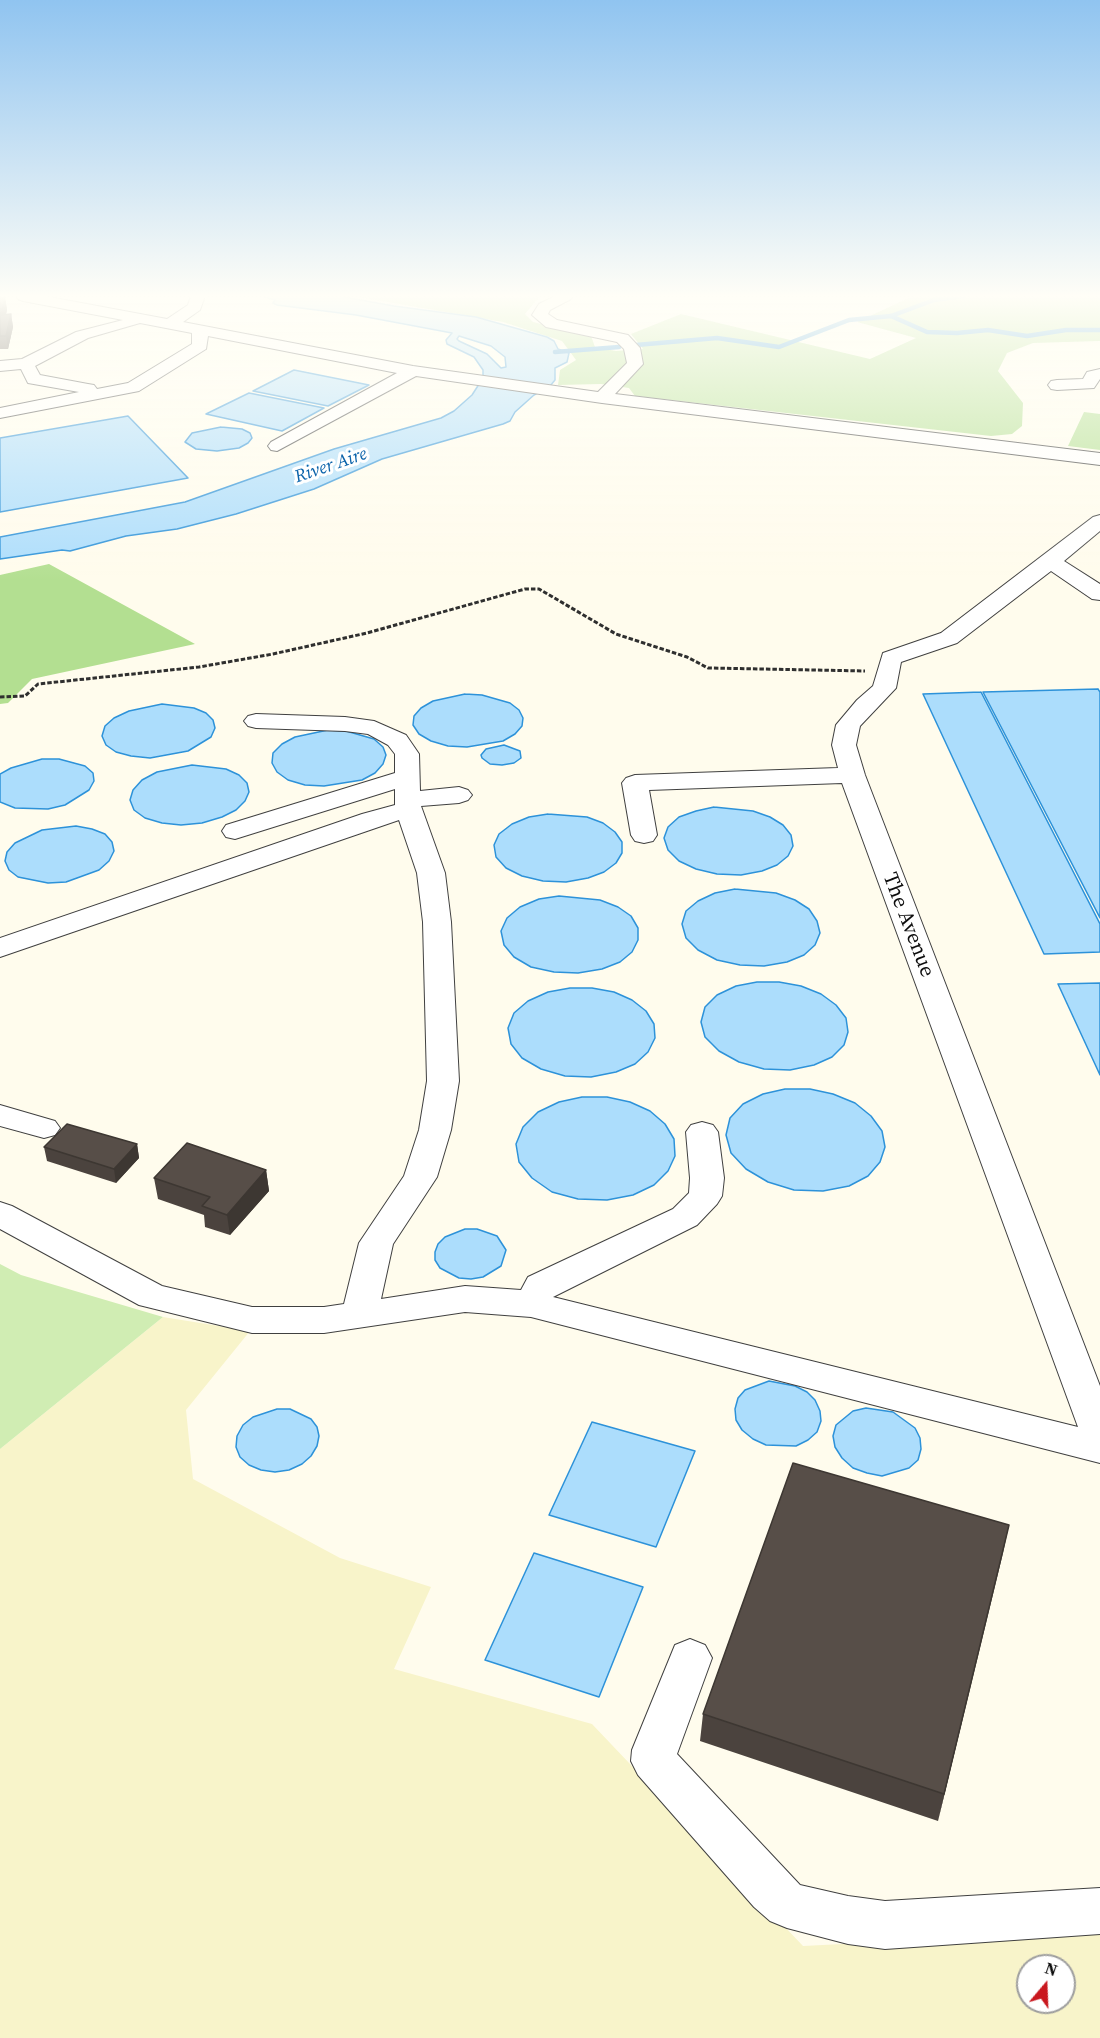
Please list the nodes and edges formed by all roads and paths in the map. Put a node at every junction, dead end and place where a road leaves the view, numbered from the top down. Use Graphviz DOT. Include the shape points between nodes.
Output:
graph roads {
  1 [pos="91,391"];
  2 [pos="116,391"];
  3 [pos="377,391"];
  4 [pos="555,391"];
  5 [pos="609,391"];
  6 [pos="99,395"];
  7 [pos="602,398"];
  8 [pos="0,412"];
  9 [pos="277,446"];
  10 [pos="1100,459"];
  11 [pos="1100,521"];
  12 [pos="1052,561"];
  13 [pos="1100,594"];
  14 [pos="888,670"];
  15 [pos="0,697"];
  16 [pos="256,722"];
  17 [pos="852,775"];
  18 [pos="459,795"];
  19 [pos="408,796"];
  20 [pos="235,831"];
  21 [pos="644,834"];
  22 [pos="0,948"];
  23 [pos="0,1114"];
  24 [pos="44,1128"];
  25 [pos="702,1132"];
  26 [pos="0,1214"];
  27 [pos="531,1304"];
  28 [pos="359,1315"];
  29 [pos="1100,1436"];
  30 [pos="1100,1448"];
  31 [pos="690,1658"];
  32 [pos="1100,1911"];
  1 -- 6 [label="street"];
  2 -- 6 [label="street"];
  3 -- 9 [label="street"];
  4 -- 7 [label="street"];
  5 -- 7 [label="street"];
  6 -- 8 [label="street"];
  7 -- 10 [label="street"];
  11 -- 12 [label="street, The Avenue"];
  12 -- 13 [label="street"];
  12 -- 14 [label="street, The Avenue" via="950,638 891,658"];
  14 -- 15 [label="path" via="708,668 687,657 616,634 539,589 525,589 367,633 273,654 38,684 25,696"];
  14 -- 17 [label="street, The Avenue" via="884,688 848,725 844,745"];
  16 -- 19 [label="street" via="374,728 397,740 407,754"];
  17 -- 21 [label="street" via="635,783"];
  17 -- 29 [label="street, The Avenue"];
  18 -- 19 [label="street"];
  19 -- 20 [label="street"];
  19 -- 22 [label="street" via="371,819"];
  19 -- 28 [label="street" via="431,873 437,922 443,1081 435,1130 420,1177 376,1243"];
  23 -- 24 [label="street"];
  25 -- 27 [label="street" via="705,1196 684,1217 541,1286"];
  26 -- 28 [label="street" via="152,1296 252,1320 324,1320"];
  27 -- 28 [label="street" via="465,1299"];
  27 -- 30 [label="street"];
  31 -- 32 [label="street" via="654,1750 654,1761 787,1905 885,1925"];
}
